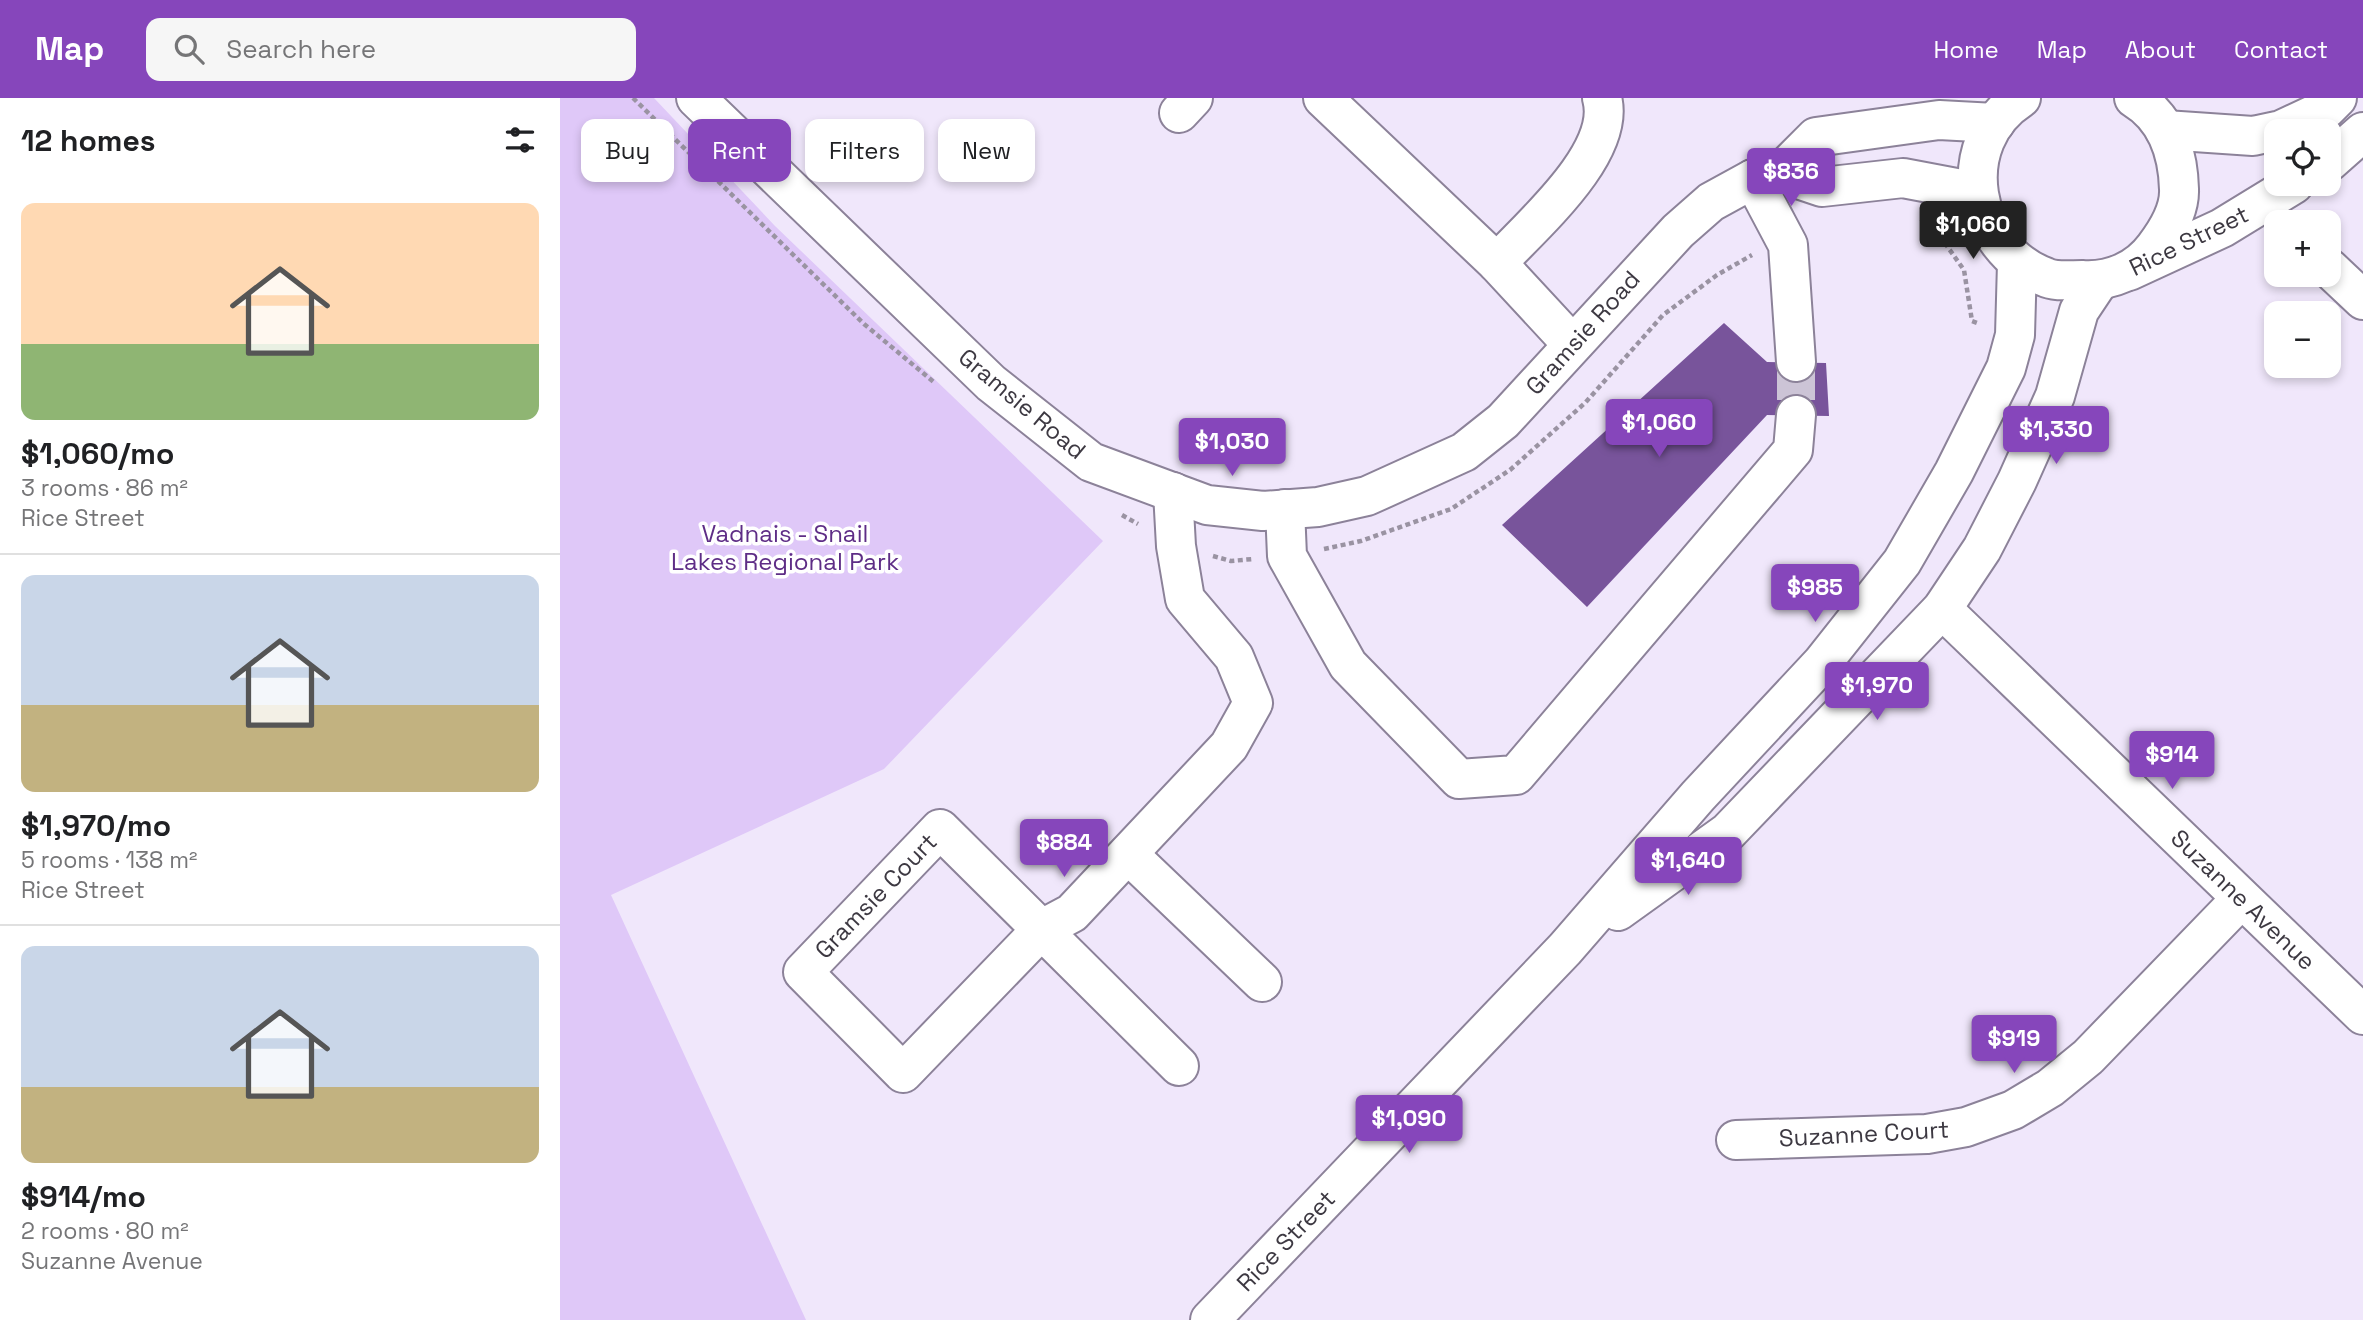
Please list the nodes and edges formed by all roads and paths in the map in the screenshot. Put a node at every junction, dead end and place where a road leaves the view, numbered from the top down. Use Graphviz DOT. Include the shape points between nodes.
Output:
graph roads {
  1 [pos="632,98"];
  2 [pos="696,98"];
  3 [pos="1323,98"];
  4 [pos="1602,98"];
  5 [pos="2337,98"];
  6 [pos="2146,107"];
  7 [pos="2008,110"];
  8 [pos="2363,132"];
  9 [pos="2341,151"];
  10 [pos="1766,176"];
  11 [pos="1977,192"];
  12 [pos="2274,196"];
  13 [pos="1912,212"];
  14 [pos="1785,236"];
  15 [pos="1497,263"];
  16 [pos="2017,263"];
  17 [pos="2109,279"];
  18 [pos="2341,279"];
  19 [pos="2363,300"];
  20 [pos="1972,321"];
  21 [pos="1572,344"];
  22 [pos="1796,362"];
  23 [pos="939,387"];
  24 [pos="1796,415"];
  25 [pos="1173,492"];
  26 [pos="1285,509"];
  27 [pos="1114,510"];
  28 [pos="1176,546"];
  29 [pos="1287,556"];
  30 [pos="1942,609"];
  31 [pos="1128,854"];
  32 [pos="2241,899"];
  33 [pos="1042,929"];
  34 [pos="1564,949"];
  35 [pos="1262,982"];
  36 [pos="2363,1015"];
  37 [pos="1179,1066"];
  38 [pos="1736,1140"];
  39 [pos="1210,1320"];
  1 -- 23 [label="path" via="864,324"];
  2 -- 25 [label="street, Gramsie Road" via="992,383 1091,462"];
  3 -- 15 [label="street"];
  4 -- 15 [label="street" via="1600,133 1584,165"];
  5 -- 6 [label="street" via="2326,109 2281,130 2253,136"];
  6 -- 17 [label="street" via="2178,162 2179,196 2168,230 2147,257"];
  7 -- 10 [label="street, Gramsie Road" via="1816,137"];
  7 -- 11 [label="street" via="1984,144"];
  8 -- 9 [label="street"];
  10 -- 11 [label="street" via="1822,187 1903,178"];
  10 -- 14 [label="street"];
  10 -- 21 [label="street, Gramsie Road" via="1711,202"];
  11 -- 16 [label="street" via="1983,219 1997,243"];
  12 -- 17 [label="street, Rice Street" via="2222,228"];
  13 -- 20 [label="path" via="1937,232 1964,270"];
  14 -- 22 [label="street"];
  14 -- 29 [label="path" via="1717,275 1663,315 1585,403 1510,470 1451,509 1361,541"];
  15 -- 21 [label="street"];
  16 -- 17 [label="street" via="2047,279"];
  16 -- 34 [label="street, Rice Street" via="2015,335 2006,368 1902,562 1822,663"];
  17 -- 30 [label="street, Rice Street" via="2079,311 2055,396 2017,481 1982,549"];
  18 -- 19 [label="street"];
  21 -- 26 [label="street, Gramsie Road" via="1503,421 1464,452 1367,496"];
  24 -- 29 [label="street" via="1793,450 1516,775 1459,779 1348,665"];
  25 -- 26 [label="street, Gramsie Road" via="1208,505"];
  25 -- 28 [label="street, Gramsie Court"];
  26 -- 29 [label="street"];
  27 -- 28 [label="path"];
  28 -- 29 [label="path" via="1231,561"];
  28 -- 31 [label="street, Gramsie Court" via="1185,600 1234,657 1252,703 1229,746"];
  30 -- 32 [label="street, Suzanne Avenue"];
  30 -- 34 [label="street, Rice Street" via="1728,832"];
  31 -- 33 [label="street, Gramsie Court" via="1072,913"];
  31 -- 35 [label="street"];
  32 -- 36 [label="street, Suzanne Avenue"];
  32 -- 38 [label="street, Suzanne Court" via="2088,1057 2013,1110 1966,1127 1927,1134"];
  33 -- 33 [label="street, Gramsie Court" via="903,1073 803,972 940,829"];
  33 -- 37 [label="street"];
  34 -- 39 [label="street, Rice Street"];
}
